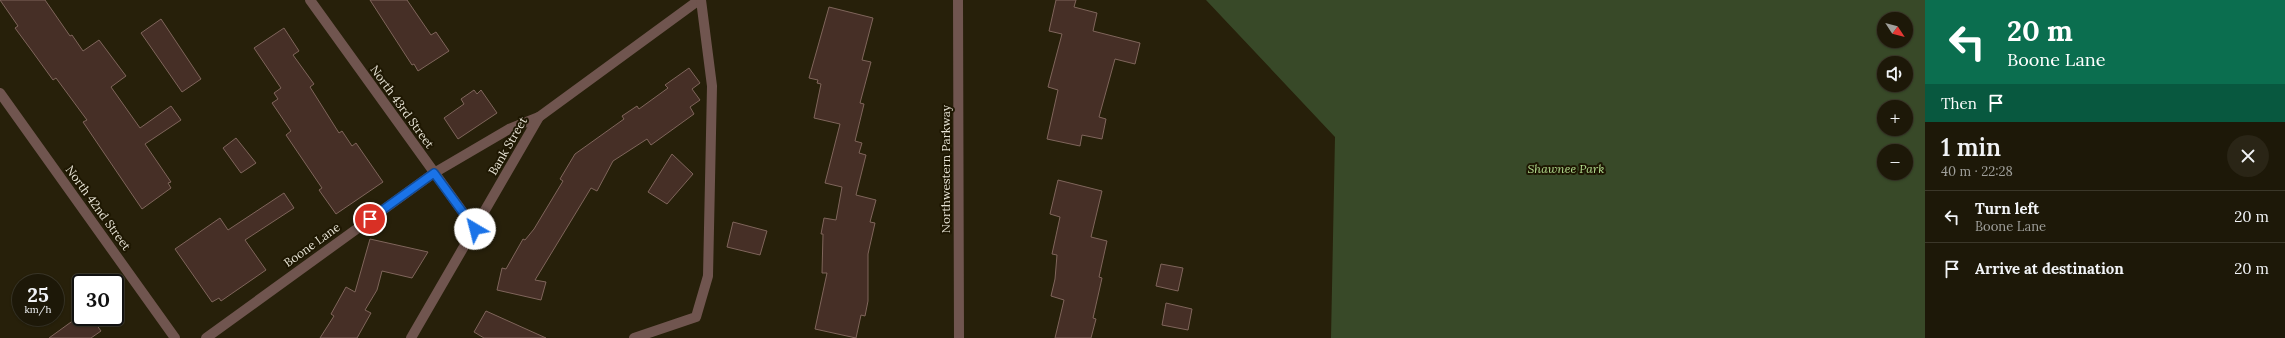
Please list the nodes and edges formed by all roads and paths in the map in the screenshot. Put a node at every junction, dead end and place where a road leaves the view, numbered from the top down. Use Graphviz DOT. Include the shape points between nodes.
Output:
graph roads {
  1 [pos="310,0"];
  2 [pos="700,0"];
  3 [pos="958,0"];
  4 [pos="0,93"];
  5 [pos="539,117"];
  6 [pos="434,173"];
  7 [pos="475,229"];
  8 [pos="175,338"];
  9 [pos="206,338"];
  10 [pos="411,338"];
  11 [pos="634,338"];
  12 [pos="959,338"];
  1 -- 6 [label="street, North 43rd Street"];
  2 -- 5 [label="street, Bank Street"];
  2 -- 11 [label="street" via="712,86 708,276 696,317"];
  3 -- 12 [label="street, Northwestern Parkway"];
  4 -- 8 [label="street, North 42nd Street"];
  5 -- 6 [label="street, Boone Lane" via="509,129"];
  5 -- 7 [label="street, Bank Street"];
  6 -- 7 [label="street, North 43rd Street"];
  6 -- 9 [label="street, Boone Lane"];
  7 -- 10 [label="street, Bank Street"];
}
